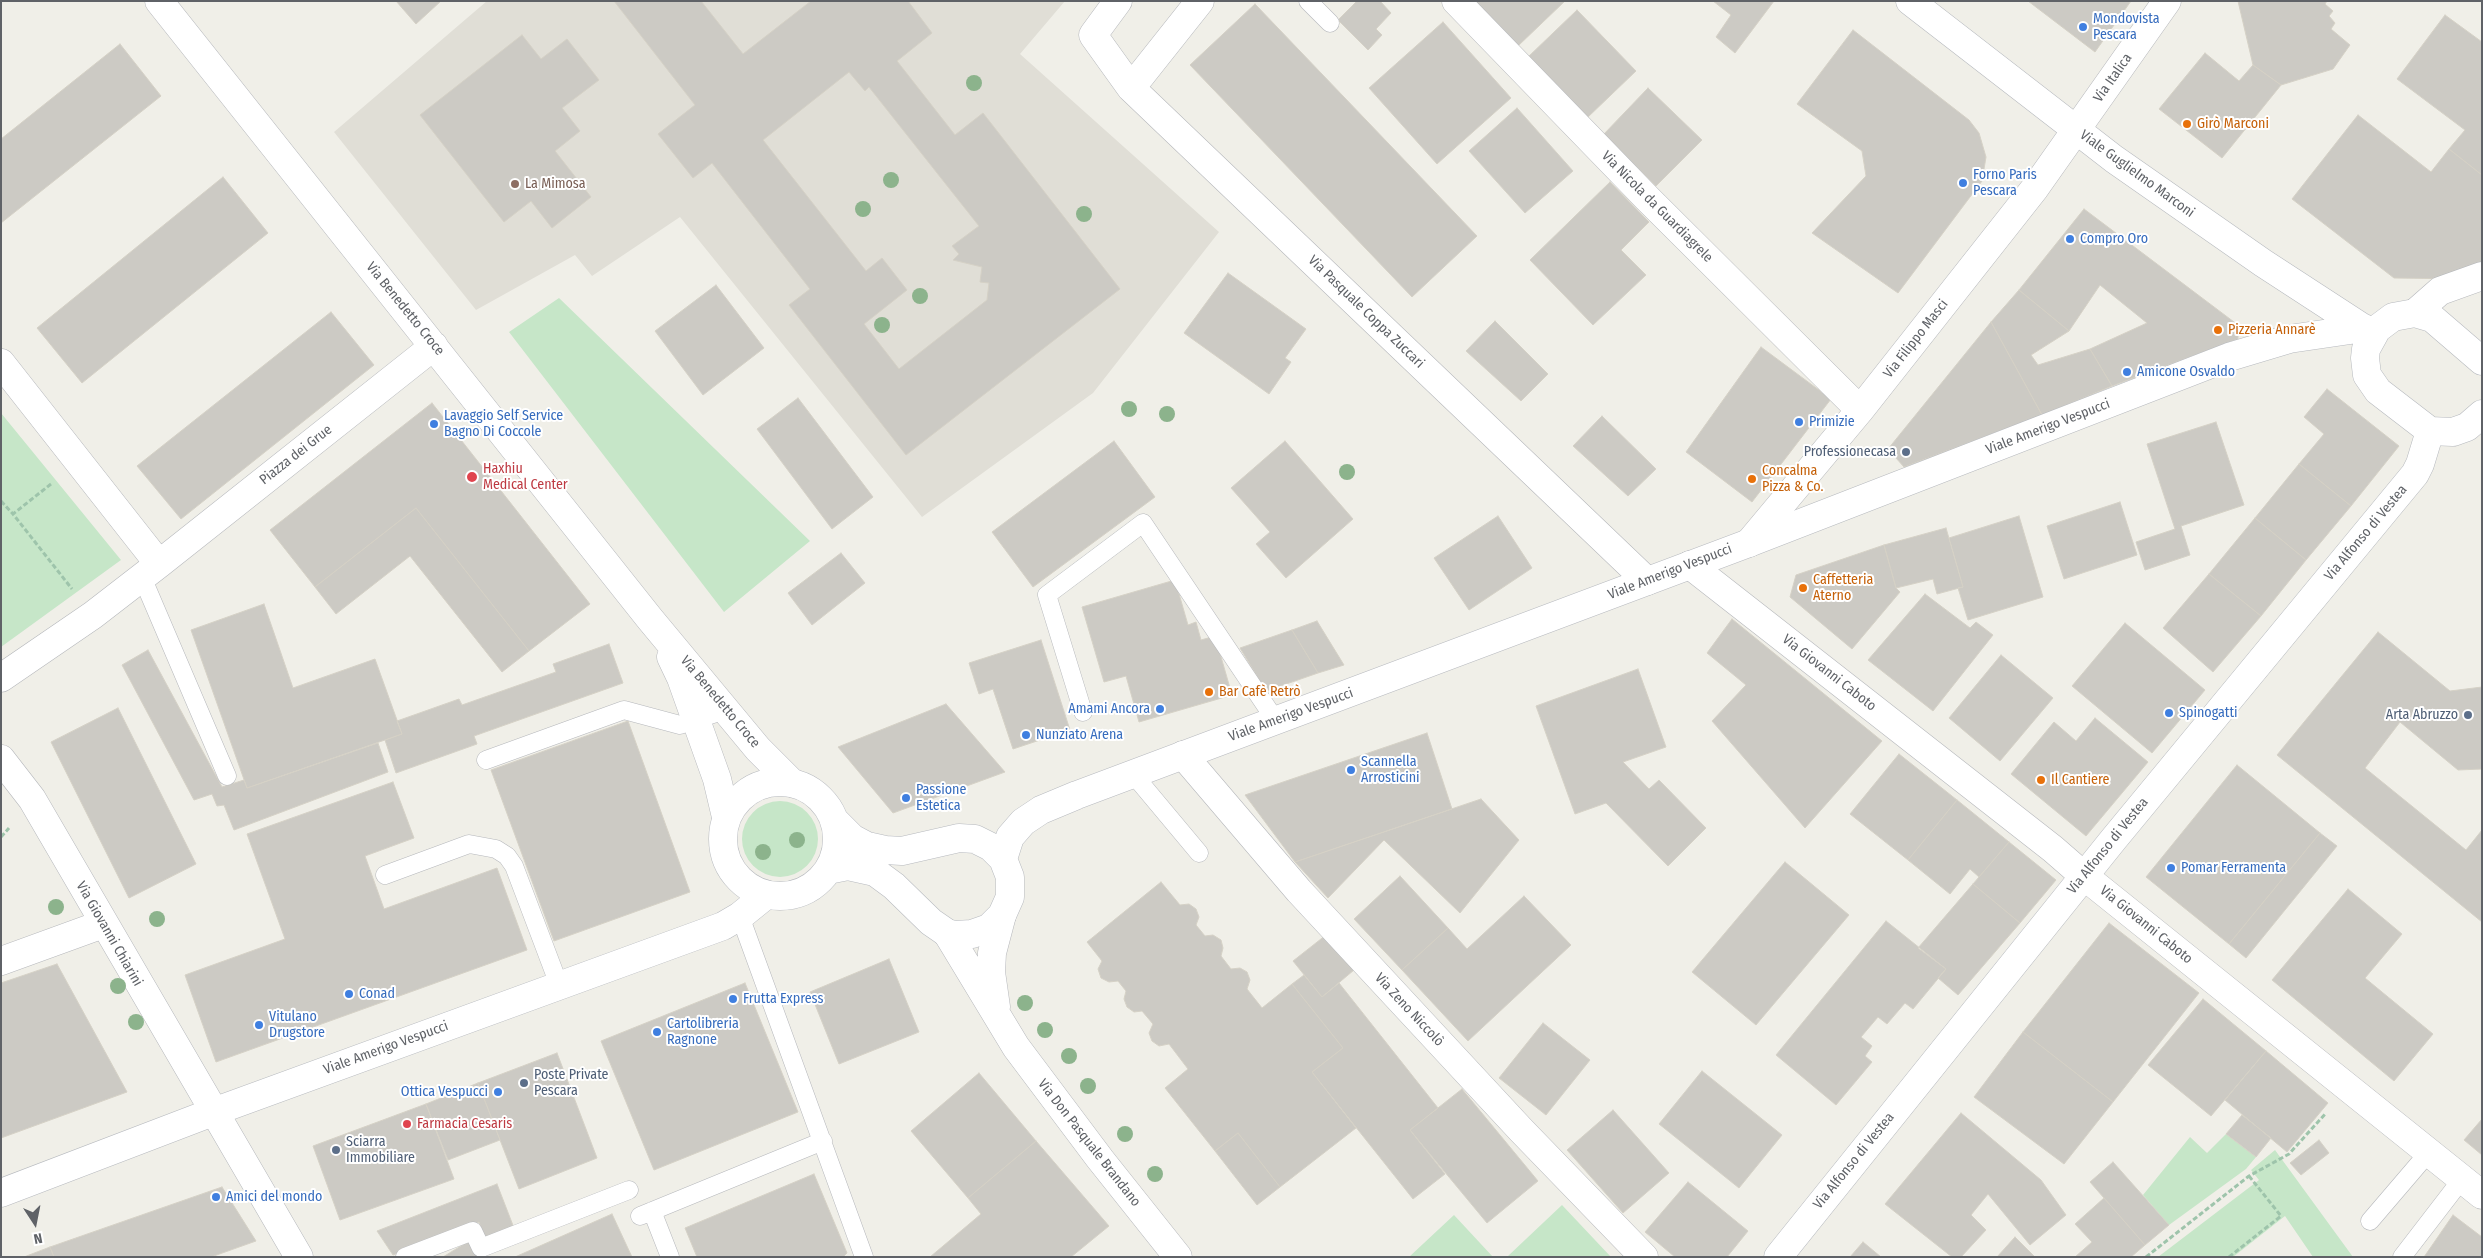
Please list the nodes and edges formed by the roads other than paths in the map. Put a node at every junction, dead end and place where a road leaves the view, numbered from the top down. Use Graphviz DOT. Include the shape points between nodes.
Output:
graph roads {
  1 [pos="159,1"];
  2 [pos="1118,1"];
  3 [pos="1200,1"];
  4 [pos="1308,1"];
  5 [pos="1456,1"];
  6 [pos="1910,1"];
  7 [pos="2167,1"];
  8 [pos="1330,23"];
  9 [pos="1131,88"];
  10 [pos="2076,130"];
  11 [pos="2482,276"];
  12 [pos="2415,313"];
  13 [pos="2368,331"];
  14 [pos="434,346"];
  15 [pos="2482,361"];
  16 [pos="1,363"];
  17 [pos="1860,410"];
  18 [pos="2482,414"];
  19 [pos="2430,431"];
  20 [pos="1749,542"];
  21 [pos="1690,565"];
  22 [pos="151,571"];
  23 [pos="1647,581"];
  24 [pos="650,619"];
  25 [pos="1,678"];
  26 [pos="726,710"];
  27 [pos="1083,712"];
  28 [pos="696,720"];
  29 [pos="1276,721"];
  30 [pos="1183,755"];
  31 [pos="1,759"];
  32 [pos="486,760"];
  33 [pos="1134,774"];
  34 [pos="227,776"];
  35 [pos="792,783"];
  36 [pos="726,817"];
  37 [pos="834,820"];
  38 [pos="1199,853"];
  39 [pos="1003,859"];
  40 [pos="828,870"];
  41 [pos="385,875"];
  42 [pos="2084,876"];
  43 [pos="766,895"];
  44 [pos="1002,915"];
  45 [pos="740,916"];
  46 [pos="103,924"];
  47 [pos="947,933"];
  48 [pos="1,961"];
  49 [pos="559,985"];
  50 [pos="1003,1028"];
  51 [pos="213,1112"];
  52 [pos="823,1141"];
  53 [pos="2429,1152"];
  54 [pos="2472,1187"];
  55 [pos="629,1190"];
  56 [pos="1,1193"];
  57 [pos="2370,1221"];
  58 [pos="299,1257"];
  59 [pos="405,1257"];
  60 [pos="670,1257"];
  61 [pos="864,1257"];
  62 [pos="1178,1257"];
  63 [pos="1644,1257"];
  64 [pos="1778,1257"];
  65 [pos="2402,1257"];
  1 -- 14 [label="street, Via Benedetto Croce"];
  2 -- 9 [label="street, Via Pasquale Coppa Zuccari" via="1093,34"];
  3 -- 9 [label="street"];
  4 -- 8 [label="lane"];
  5 -- 17 [label="street, Via Nicola da Guardiagrele" via="1647,198"];
  6 -- 10 [label="street, Viale Guglielmo Marconi"];
  7 -- 10 [label="street, Via Italica"];
  9 -- 23 [label="street, Via Pasquale Coppa Zuccari"];
  10 -- 13 [label="street, Viale Guglielmo Marconi" via="2263,264"];
  10 -- 17 [label="street, Via Filippo Masci" via="2035,188"];
  11 -- 12 [label="street" via="2440,291"];
  12 -- 13 [label="street" via="2392,317"];
  12 -- 15 [label="street" via="2432,318"];
  13 -- 19 [label="street" via="2365,358 2369,378 2378,391"];
  13 -- 20 [label="street, Viale Amerigo Vespucci" via="2290,339 2238,354"];
  14 -- 22 [label="street, Piazza dei Grue"];
  14 -- 24 [label="street, Via Benedetto Croce"];
  16 -- 22 [label="street" via="79,463"];
  17 -- 20 [label="street, Via Filippo Masci"];
  18 -- 19 [label="street" via="2467,427 2453,432"];
  19 -- 42 [label="street, Via Alfonso di Vestea" via="2414,474"];
  20 -- 21 [label="street, Viale Amerigo Vespucci"];
  21 -- 23 [label="street, Viale Amerigo Vespucci"];
  21 -- 42 [label="street, Via Giovanni Caboto"];
  22 -- 25 [label="street, Piazza dei Grue"];
  22 -- 34 [label="lane"];
  23 -- 29 [label="street, Viale Amerigo Vespucci"];
  24 -- 26 [label="street, Via Benedetto Croce"];
  24 -- 28 [label="street, Via Benedetto Croce" via="681,678"];
  26 -- 28 [label="lane"];
  26 -- 35 [label="street, Via Benedetto Croce"];
  27 -- 29 [label="lane" via="1046,595 1143,524"];
  28 -- 32 [label="lane" via="680,725 624,710"];
  28 -- 36 [label="street, Via Benedetto Croce" via="717,779"];
  29 -- 30 [label="street, Viale Amerigo Vespucci"];
  30 -- 33 [label="street, Viale Amerigo Vespucci"];
  30 -- 63 [label="street, Via Zeno Niccolò" via="1299,891"];
  31 -- 46 [label="street, Via Giovanni Chiarini" via="32,799"];
  33 -- 38 [label="lane"];
  33 -- 39 [label="street, Viale Amerigo Vespucci" via="1040,810 1010,837"];
  35 -- 36 [label="street" via="779,781 753,788 733,805"];
  35 -- 37 [label="street" via="822,800"];
  36 -- 43 [label="street" via="722,841 728,865 744,884"];
  37 -- 39 [label="street" via="852,838 867,846 902,851 958,838 975,839 991,847"];
  37 -- 40 [label="street" via="836,851"];
  39 -- 44 [label="street" via="1011,887"];
  40 -- 43 [label="street" via="801,892 789,896"];
  40 -- 47 [label="street" via="848,866 875,872"];
  41 -- 49 [label="lane" via="469,844 496,849 514,866"];
  42 -- 53 [label="street, Via Giovanni Caboto"];
  42 -- 64 [label="street, Via Alfonso di Vestea"];
  43 -- 45 [label="street, Viale Amerigo Vespucci"];
  44 -- 47 [label="street" via="981,932"];
  44 -- 50 [label="street, Via Don Pasquale Brandano" via="995,935 991,972 994,1000"];
  45 -- 49 [label="street, Viale Amerigo Vespucci" via="723,926"];
  45 -- 52 [label="lane"];
  46 -- 48 [label="street"];
  46 -- 51 [label="street, Via Giovanni Chiarini"];
  47 -- 50 [label="street, Via Don Pasquale Brandano"];
  49 -- 51 [label="street, Viale Amerigo Vespucci"];
  50 -- 62 [label="street, Via Don Pasquale Brandano"];
  51 -- 56 [label="street, Viale Amerigo Vespucci"];
  51 -- 58 [label="street, Via Giovanni Chiarini"];
  52 -- 60 [label="lane" via="646,1214"];
  52 -- 61 [label="lane"];
  53 -- 54 [label="street, Via Giovanni Caboto"];
  53 -- 57 [label="lane"];
  54 -- 65 [label="lane"];
  55 -- 59 [label="lane" via="481,1248 474,1231"];
}
